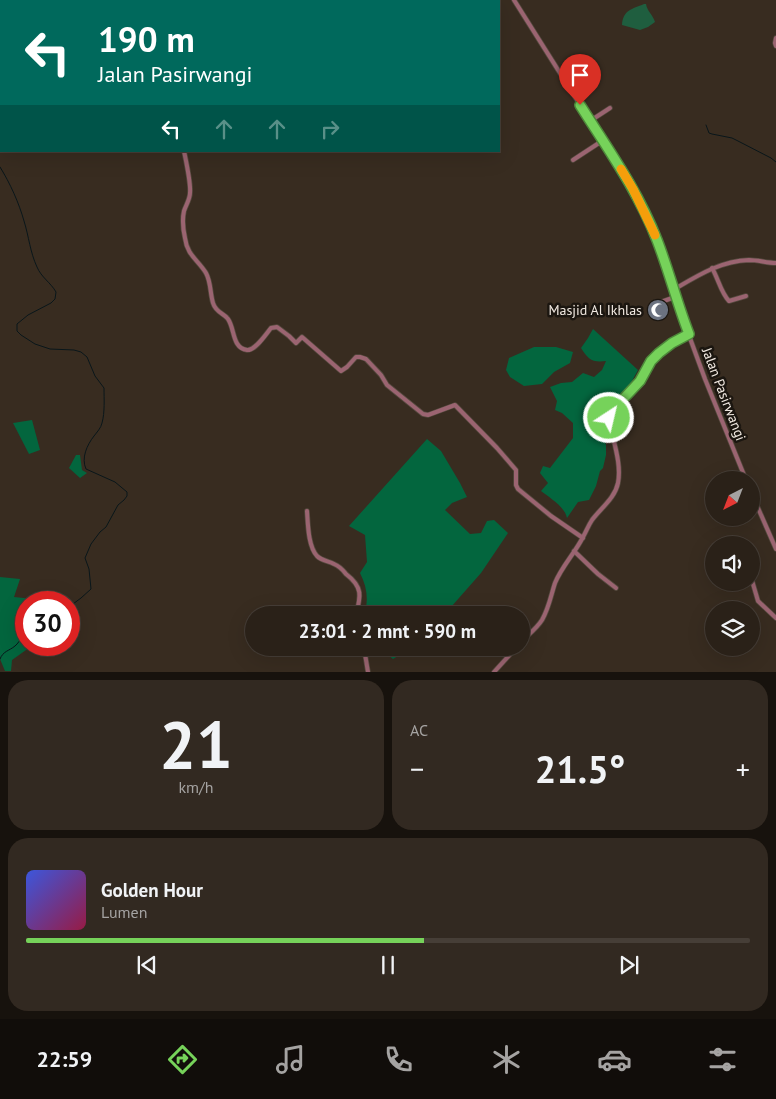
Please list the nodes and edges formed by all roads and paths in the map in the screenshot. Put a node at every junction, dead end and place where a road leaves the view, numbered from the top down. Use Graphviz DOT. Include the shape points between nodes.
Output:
graph roads {
  1 [pos="514,0"];
  2 [pos="776,38"];
  3 [pos="776,46"];
  4 [pos="610,108"];
  5 [pos="590,121"];
  6 [pos="602,141"];
  7 [pos="184,152"];
  8 [pos="573,160"];
  9 [pos="776,262"];
  10 [pos="712,268"];
  11 [pos="673,290"];
  12 [pos="746,296"];
  13 [pos="675,297"];
  14 [pos="661,302"];
  15 [pos="689,334"];
  16 [pos="742,471"];
  17 [pos="307,511"];
  18 [pos="760,513"];
  19 [pos="583,538"];
  20 [pos="776,549"];
  21 [pos="574,551"];
  22 [pos="616,588"];
  23 [pos="755,591"];
  24 [pos="359,606"];
  25 [pos="776,618"];
  26 [pos="530,634"];
  27 [pos="365,656"];
  28 [pos="509,656"];
  29 [pos="368,672"];
  30 [pos="494,672"];
  1 -- 5 [label="street, Jalan Pasirwangi"];
  2 -- 3 [label="street"];
  4 -- 5 [label="street"];
  5 -- 6 [label="street, Jalan Pasirwangi"];
  6 -- 8 [label="street"];
  6 -- 11 [label="street, Jalan Pasirwangi" via="642,206"];
  7 -- 19 [label="street" via="190,193 183,222 186,245 205,271 213,304 228,318 234,337 242,348 252,350 271,328 277,327 296,343 302,337 341,371 356,357 366,360 386,385 423,414 455,405 514,467 518,489"];
  9 -- 10 [label="street" via="748,260"];
  10 -- 11 [label="street"];
  10 -- 12 [label="street" via="728,300"];
  11 -- 13 [label="street, Jalan Pasirwangi"];
  13 -- 14 [label="street"];
  13 -- 15 [label="street, Jalan Pasirwangi"];
  15 -- 16 [label="street, Jalan Pasirwangi"];
  15 -- 19 [label="street" via="659,353 640,381 611,412 609,418 618,460 618,485"];
  17 -- 24 [label="street" via="315,553 352,578 359,588"];
  18 -- 20 [label="street"];
  19 -- 21 [label="street"];
  21 -- 22 [label="street"];
  21 -- 26 [label="street" via="555,584 542,620"];
  23 -- 25 [label="street" via="758,601"];
  27 -- 29 [label="street"];
  28 -- 30 [label="street"];
}
